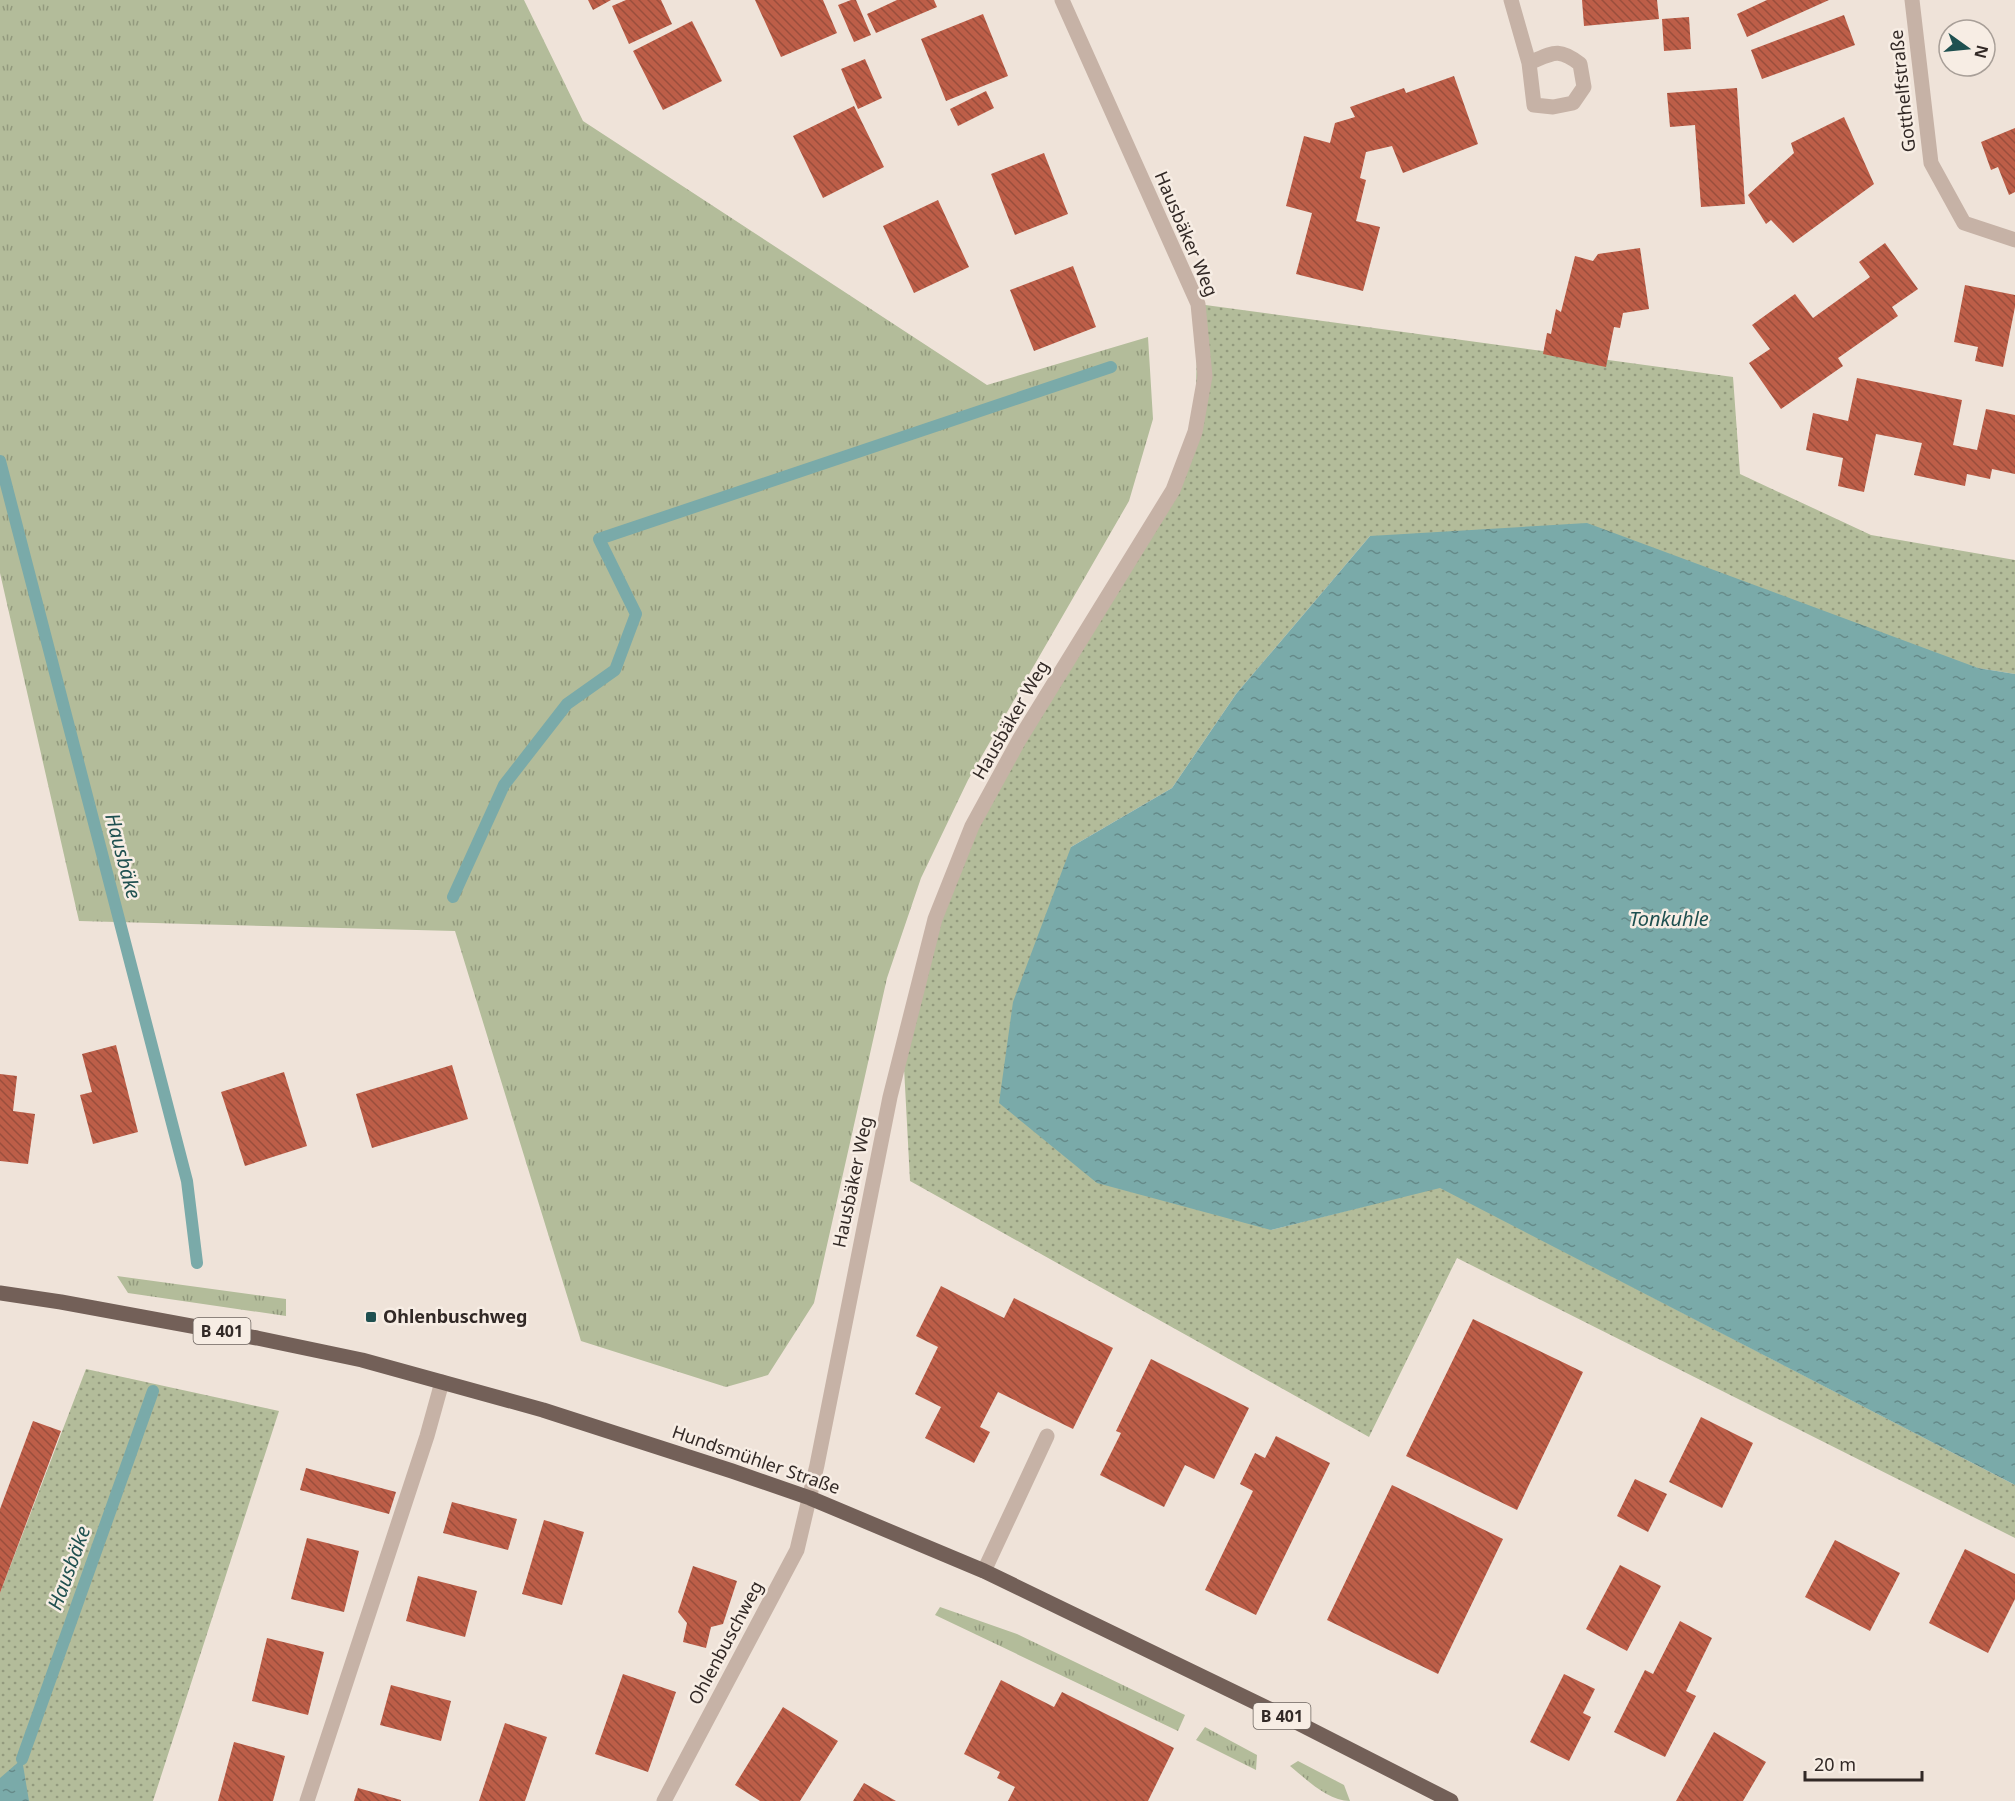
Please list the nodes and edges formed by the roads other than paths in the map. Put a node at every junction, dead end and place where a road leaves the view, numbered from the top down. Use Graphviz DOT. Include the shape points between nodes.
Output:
graph roads {
  1 [pos="1062,0"];
  2 [pos="1511,0"];
  3 [pos="1912,0"];
  4 [pos="1529,63"];
  5 [pos="2015,240"];
  6 [pos="0,1293"];
  7 [pos="442,1382"];
  8 [pos="1047,1436"];
  9 [pos="810,1498"];
  10 [pos="984,1571"];
  11 [pos="307,1801"];
  12 [pos="663,1801"];
  13 [pos="1451,1801"];
  1 -- 9 [label="street, Hausbäker Weg" via="1198,304 1205,376 1194,432 1173,490 972,826 935,919 890,1097"];
  2 -- 4 [label="street"];
  3 -- 5 [label="street, Gotthelfstraße" via="1930,163 1964,223"];
  6 -- 7 [label="main road, Hundsmühler Straße / B 401" via="257,1338"];
  7 -- 9 [label="main road, Hundsmühler Straße / B 401" via="543,1410"];
  7 -- 11 [label="street"];
  8 -- 10 [label="street"];
  9 -- 10 [label="main road, Hundsmühler Straße / B 401"];
  9 -- 12 [label="street, Ohlenbuschweg" via="797,1550"];
  10 -- 13 [label="main road, Hundsmühler Straße / B 401"];
}
